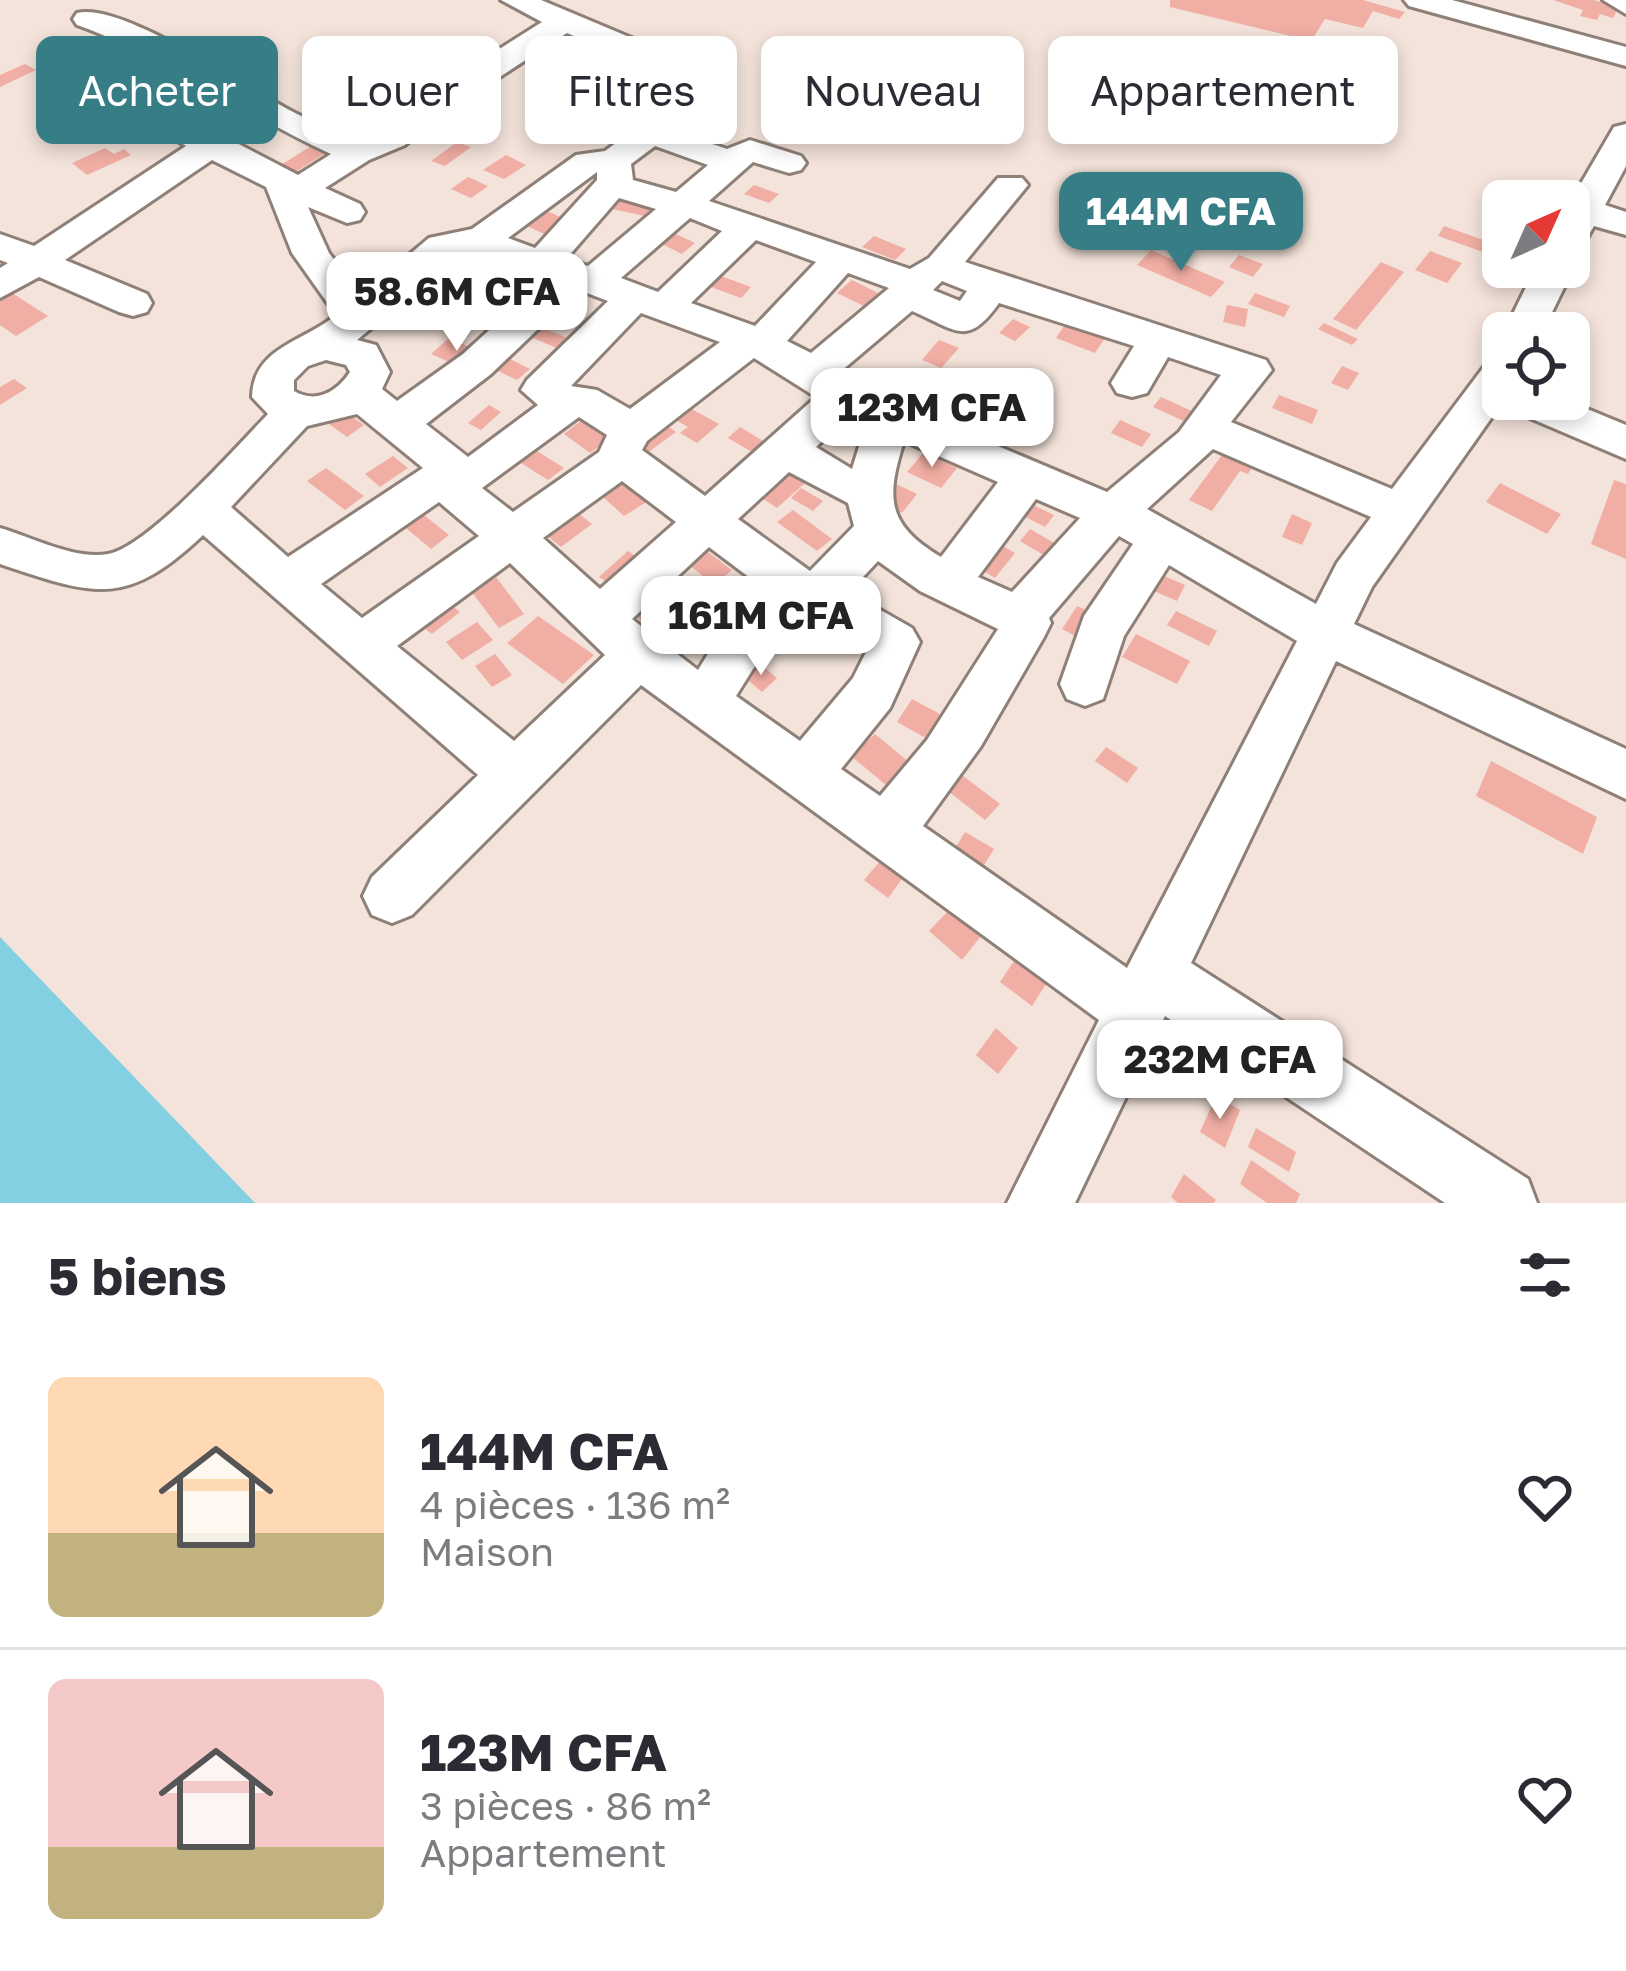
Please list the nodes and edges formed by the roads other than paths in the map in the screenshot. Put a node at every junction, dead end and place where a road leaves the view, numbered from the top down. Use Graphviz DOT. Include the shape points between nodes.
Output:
graph roads {
  1 [pos="516,0"];
  2 [pos="1419,0"];
  3 [pos="88,19"];
  4 [pos="565,20"];
  5 [pos="134,36"];
  6 [pos="602,36"];
  7 [pos="1626,57"];
  8 [pos="278,117"];
  9 [pos="1626,134"];
  10 [pos="206,144"];
  11 [pos="210,146"];
  12 [pos="357,153"];
  13 [pos="731,162"];
  14 [pos="789,163"];
  15 [pos="612,173"];
  16 [pos="291,184"];
  17 [pos="1010,185"];
  18 [pos="1590,199"];
  19 [pos="680,206"];
  20 [pos="347,212"];
  21 [pos="1590,224"];
  22 [pos="1626,224"];
  23 [pos="751,225"];
  24 [pos="480,241"];
  25 [pos="0,246"];
  26 [pos="841,258"];
  27 [pos="36,266"];
  28 [pos="569,274"];
  29 [pos="923,282"];
  30 [pos="0,286"];
  31 [pos="651,303"];
  32 [pos="133,304"];
  33 [pos="360,315"];
  34 [pos="756,341"];
  35 [pos="1156,344"];
  36 [pos="325,346"];
  37 [pos="477,364"];
  38 [pos="1132,383"];
  39 [pos="828,384"];
  40 [pos="556,396"];
  41 [pos="378,408"];
  42 [pos="296,411"];
  43 [pos="1482,414"];
  44 [pos="890,417"];
  45 [pos="1578,420"];
  46 [pos="1204,428"];
  47 [pos="527,436"];
  48 [pos="1626,443"];
  49 [pos="784,447"];
  50 [pos="616,455"];
  51 [pos="447,474"];
  52 [pos="1031,476"];
  53 [pos="202,506"];
  54 [pos="1398,510"];
  55 [pos="875,512"];
  56 [pos="1113,512"];
  57 [pos="706,519"];
  58 [pos="514,539"];
  59 [pos="1162,539"];
  60 [pos="0,546"];
  61 [pos="949,582"];
  62 [pos="286,583"];
  63 [pos="807,592"];
  64 [pos="1020,617"];
  65 [pos="598,620"];
  66 [pos="1325,633"];
  67 [pos="361,645"];
  68 [pos="638,655"];
  69 [pos="1085,684"];
  70 [pos="705,702"];
  71 [pos="513,772"];
  72 [pos="806,773"];
  73 [pos="1626,775"];
  74 [pos="885,829"];
  75 [pos="392,896"];
  76 [pos="1146,992"];
  77 [pos="1040,1203"];
  78 [pos="1504,1203"];
  1 -- 4 [label="street"];
  2 -- 7 [label="street"];
  3 -- 5 [label="street"];
  4 -- 6 [label="street"];
  4 -- 12 [label="street" via="393,138"];
  8 -- 12 [label="street"];
  9 -- 18 [label="street"];
  10 -- 11 [label="street"];
  11 -- 16 [label="street"];
  11 -- 27 [label="street"];
  12 -- 16 [label="street"];
  13 -- 14 [label="street" via="749,151"];
  13 -- 15 [label="street" via="651,133"];
  13 -- 19 [label="street"];
  15 -- 19 [label="street"];
  15 -- 24 [label="street" via="588,162"];
  15 -- 28 [label="street"];
  16 -- 20 [label="street"];
  16 -- 33 [label="street" via="298,226"];
  17 -- 29 [label="street"];
  19 -- 23 [label="street"];
  19 -- 28 [label="street"];
  21 -- 22 [label="street"];
  23 -- 26 [label="street"];
  23 -- 31 [label="street"];
  24 -- 28 [label="street"];
  24 -- 33 [label="street" via="442,246"];
  25 -- 27 [label="street"];
  26 -- 29 [label="street"];
  26 -- 34 [label="street"];
  27 -- 30 [label="street"];
  27 -- 32 [label="street"];
  28 -- 31 [label="street"];
  28 -- 37 [label="street"];
  29 -- 35 [label="street" via="967,319 991,287"];
  29 -- 39 [label="street"];
  31 -- 34 [label="street"];
  31 -- 40 [label="street"];
  33 -- 36 [label="street"];
  34 -- 39 [label="street"];
  34 -- 50 [label="street"];
  35 -- 38 [label="street"];
  35 -- 46 [label="street" via="1252,370"];
  36 -- 41 [label="street" via="352,349 368,363"];
  36 -- 42 [label="street" via="294,356 273,376 273,398"];
  37 -- 40 [label="street" via="520,388"];
  37 -- 41 [label="street"];
  39 -- 44 [label="street"];
  39 -- 49 [label="street"];
  40 -- 47 [label="street"];
  40 -- 50 [label="street" via="582,400"];
  41 -- 42 [label="street"];
  41 -- 51 [label="street"];
  42 -- 53 [label="street"];
  43 -- 54 [label="street"];
  44 -- 52 [label="street"];
  44 -- 55 [label="street" via="872,474"];
  45 -- 48 [label="street"];
  46 -- 54 [label="street"];
  46 -- 56 [label="street"];
  47 -- 50 [label="street"];
  47 -- 51 [label="street" via="473,476"];
  49 -- 55 [label="street"];
  49 -- 57 [label="street"];
  50 -- 57 [label="street"];
  50 -- 58 [label="street"];
  51 -- 58 [label="street"];
  51 -- 62 [label="street"];
  52 -- 56 [label="street"];
  52 -- 61 [label="street"];
  53 -- 60 [label="street" via="144,559 109,573"];
  53 -- 62 [label="street"];
  54 -- 66 [label="street"];
  55 -- 61 [label="street" via="893,551"];
  55 -- 63 [label="street"];
  56 -- 59 [label="street"];
  56 -- 64 [label="street"];
  57 -- 63 [label="street"];
  57 -- 65 [label="street"];
  58 -- 65 [label="street"];
  58 -- 67 [label="street"];
  59 -- 66 [label="street"];
  59 -- 69 [label="street" via="1101,630"];
  61 -- 64 [label="street"];
  62 -- 67 [label="street"];
  63 -- 70 [label="street" via="735,654"];
  63 -- 72 [label="street" via="895,642 872,693"];
  64 -- 74 [label="street" via="1027,622 928,784"];
  65 -- 68 [label="street"];
  66 -- 73 [label="street"];
  66 -- 76 [label="street"];
  67 -- 71 [label="street"];
  68 -- 70 [label="street"];
  68 -- 71 [label="street"];
  70 -- 72 [label="street"];
  71 -- 75 [label="street"];
  72 -- 74 [label="street"];
  74 -- 76 [label="street"];
  76 -- 77 [label="street"];
  76 -- 78 [label="street"];
}
